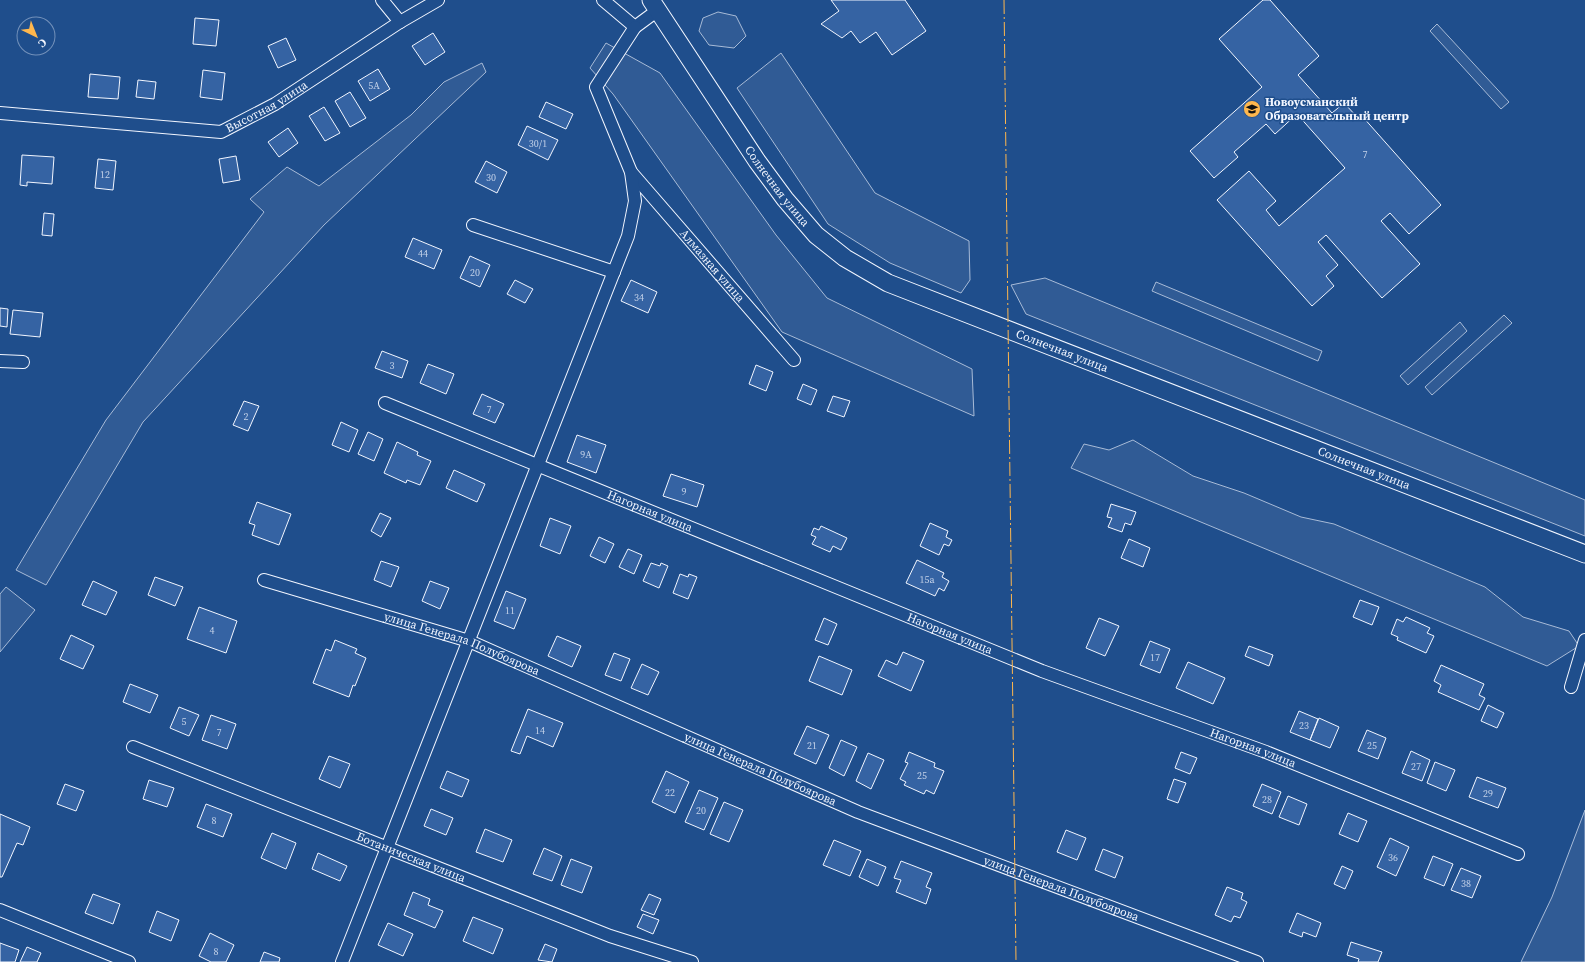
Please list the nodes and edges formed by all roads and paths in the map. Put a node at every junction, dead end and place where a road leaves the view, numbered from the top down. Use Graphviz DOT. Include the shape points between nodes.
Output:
graph roads {
  1 [pos="382,0"];
  2 [pos="438,0"];
  3 [pos="603,0"];
  4 [pos="655,5"];
  5 [pos="400,22"];
  6 [pos="634,27"];
  7 [pos="0,113"];
  8 [pos="631,172"];
  9 [pos="473,225"];
  10 [pos="614,272"];
  11 [pos="794,360"];
  12 [pos="0,361"];
  13 [pos="23,362"];
  14 [pos="385,403"];
  15 [pos="538,466"];
  16 [pos="1585,554"];
  17 [pos="264,580"];
  18 [pos="1585,640"];
  19 [pos="469,642"];
  20 [pos="1571,687"];
  21 [pos="133,747"];
  22 [pos="387,848"];
  23 [pos="1518,854"];
  24 [pos="0,910"];
  25 [pos="129,962"];
  26 [pos="342,962"];
  27 [pos="692,962"];
  28 [pos="1257,962"];
  1 -- 5 [label="street"];
  2 -- 5 [label="street, Высотная улица"];
  3 -- 6 [label="street"];
  4 -- 6 [label="street"];
  4 -- 16 [label="street, Солнечная улица" via="785,199 816,235 845,258 888,283"];
  5 -- 7 [label="street, Высотная улица" via="275,104 221,132"];
  6 -- 8 [label="street" via="596,87"];
  8 -- 10 [label="street" via="635,201 628,236"];
  8 -- 11 [label="street, Алмазная улица"];
  9 -- 10 [label="street"];
  10 -- 15 [label="street"];
  12 -- 13 [label="street"];
  14 -- 15 [label="street, Нагорная улица"];
  15 -- 19 [label="street"];
  15 -- 23 [label="street, Нагорная улица" via="1042,671 1266,752"];
  17 -- 19 [label="street, улица Генерала Полубоярова"];
  18 -- 20 [label="street"];
  19 -- 22 [label="street"];
  19 -- 28 [label="street, улица Генерала Полубоярова" via="858,812"];
  21 -- 22 [label="street, Ботаническая улица"];
  22 -- 26 [label="street"];
  22 -- 27 [label="street, Ботаническая улица" via="610,936"];
  24 -- 25 [label="street"];
}
